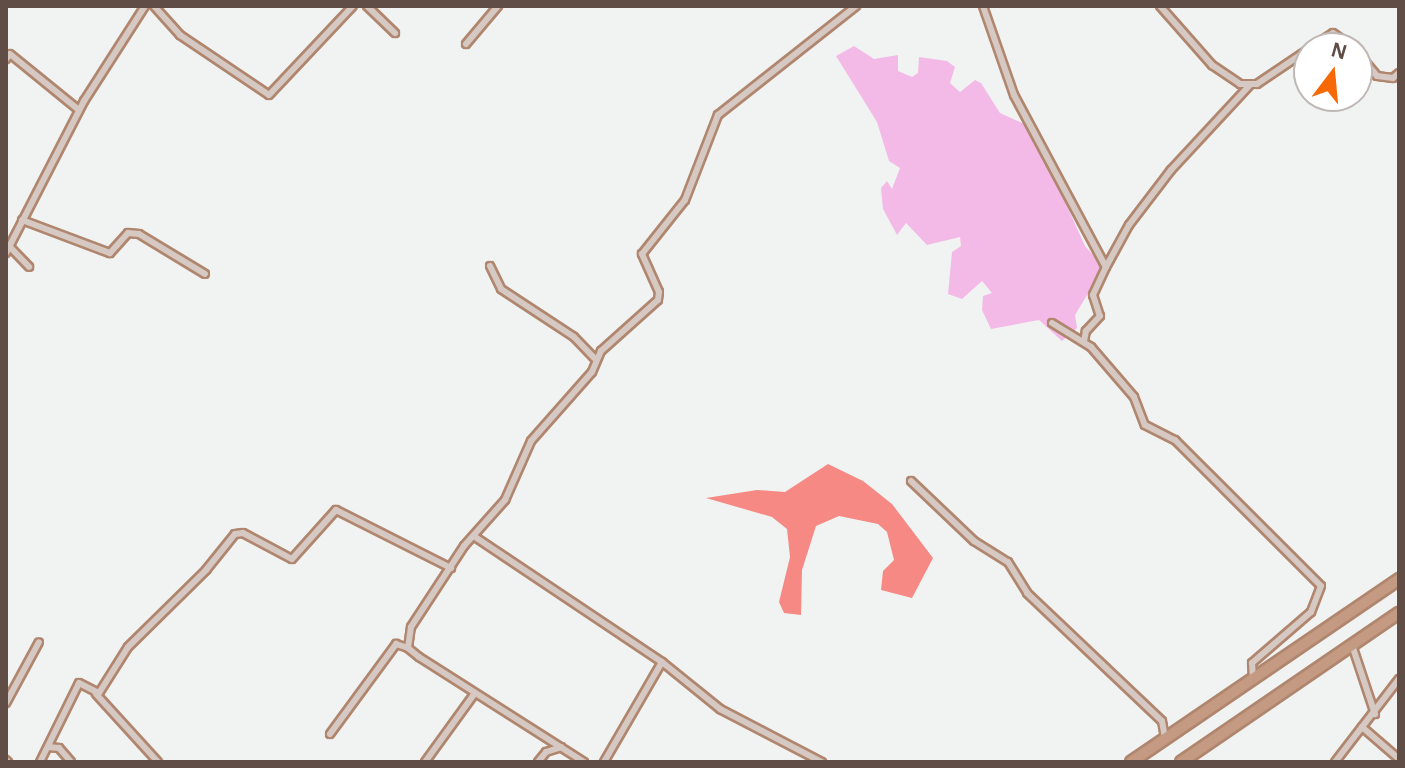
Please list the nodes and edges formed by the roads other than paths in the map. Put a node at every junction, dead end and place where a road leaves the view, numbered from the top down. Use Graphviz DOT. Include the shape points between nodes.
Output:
graph roads {
  1 [pos="145,6"];
  2 [pos="154,6"];
  3 [pos="353,6"];
  4 [pos="367,6"];
  5 [pos="498,6"];
  6 [pos="856,6"];
  7 [pos="983,6"];
  8 [pos="1160,6"];
  9 [pos="395,33"];
  10 [pos="466,44"];
  11 [pos="7,54"];
  12 [pos="1293,59"];
  13 [pos="1373,71"];
  14 [pos="1399,73"];
  15 [pos="1249,86"];
  16 [pos="79,110"];
  17 [pos="22,220"];
  18 [pos="8,250"];
  19 [pos="490,266"];
  20 [pos="29,267"];
  21 [pos="1106,267"];
  22 [pos="205,274"];
  23 [pos="1052,323"];
  24 [pos="1084,341"];
  25 [pos="594,358"];
  26 [pos="911,481"];
  27 [pos="475,537"];
  28 [pos="451,568"];
  29 [pos="1399,579"];
  30 [pos="1399,613"];
  31 [pos="39,642"];
  32 [pos="1352,645"];
  33 [pos="408,648"];
  34 [pos="662,662"];
  35 [pos="1253,679"];
  36 [pos="1399,679"];
  37 [pos="475,693"];
  38 [pos="96,694"];
  39 [pos="6,703"];
  40 [pos="1375,714"];
  41 [pos="1362,727"];
  42 [pos="330,734"];
  43 [pos="1165,739"];
  44 [pos="48,747"];
  45 [pos="561,747"];
  46 [pos="1399,759"];
  47 [pos="40,762"];
  48 [pos="71,762"];
  49 [pos="158,762"];
  50 [pos="425,762"];
  51 [pos="538,762"];
  52 [pos="584,762"];
  53 [pos="604,762"];
  54 [pos="822,762"];
  55 [pos="1131,762"];
  56 [pos="1181,762"];
  57 [pos="1335,762"];
  1 -- 16 [label="street"];
  2 -- 3 [label="street" via="180,35 269,95"];
  4 -- 9 [label="street"];
  5 -- 10 [label="street"];
  6 -- 25 [label="street" via="720,112 685,200 642,254 658,300"];
  7 -- 21 [label="street" via="1014,95"];
  8 -- 15 [label="street" via="1223,75"];
  11 -- 16 [label="street"];
  12 -- 15 [label="street"];
  13 -- 14 [label="street" via="1393,78"];
  15 -- 21 [label="street" via="1171,170 1129,225"];
  16 -- 17 [label="street"];
  17 -- 18 [label="street"];
  17 -- 22 [label="street" via="110,253 128,233 139,234"];
  18 -- 20 [label="street"];
  19 -- 25 [label="street" via="501,289 574,337"];
  21 -- 24 [label="street" via="1093,295 1100,316"];
  23 -- 24 [label="street"];
  24 -- 35 [label="street" via="1134,397 1145,425 1175,440 1321,586 1317,606 1252,663"];
  25 -- 27 [label="street" via="592,372 531,441 505,500"];
  26 -- 43 [label="street" via="974,541 1008,562 1027,593 1162,721"];
  27 -- 28 [label="street"];
  27 -- 34 [label="street"];
  28 -- 33 [label="street" via="411,627"];
  28 -- 38 [label="street" via="336,510 292,559 243,533 235,534 128,647"];
  29 -- 35 [label="highway"];
  30 -- 32 [label="highway"];
  31 -- 39 [label="street"];
  32 -- 40 [label="street"];
  32 -- 56 [label="highway"];
  33 -- 37 [label="street"];
  33 -- 42 [label="street" via="396,644 390,650"];
  34 -- 53 [label="street"];
  34 -- 54 [label="street" via="720,709"];
  35 -- 43 [label="highway"];
  36 -- 40 [label="street"];
  37 -- 45 [label="street"];
  37 -- 50 [label="street"];
  38 -- 44 [label="street" via="86,682 79,683"];
  38 -- 49 [label="street"];
  40 -- 41 [label="street"];
  41 -- 46 [label="street"];
  41 -- 57 [label="street"];
  43 -- 55 [label="highway"];
  44 -- 47 [label="street"];
  44 -- 48 [label="street" via="59,748"];
  45 -- 51 [label="street" via="546,752"];
  45 -- 52 [label="street"];
}
